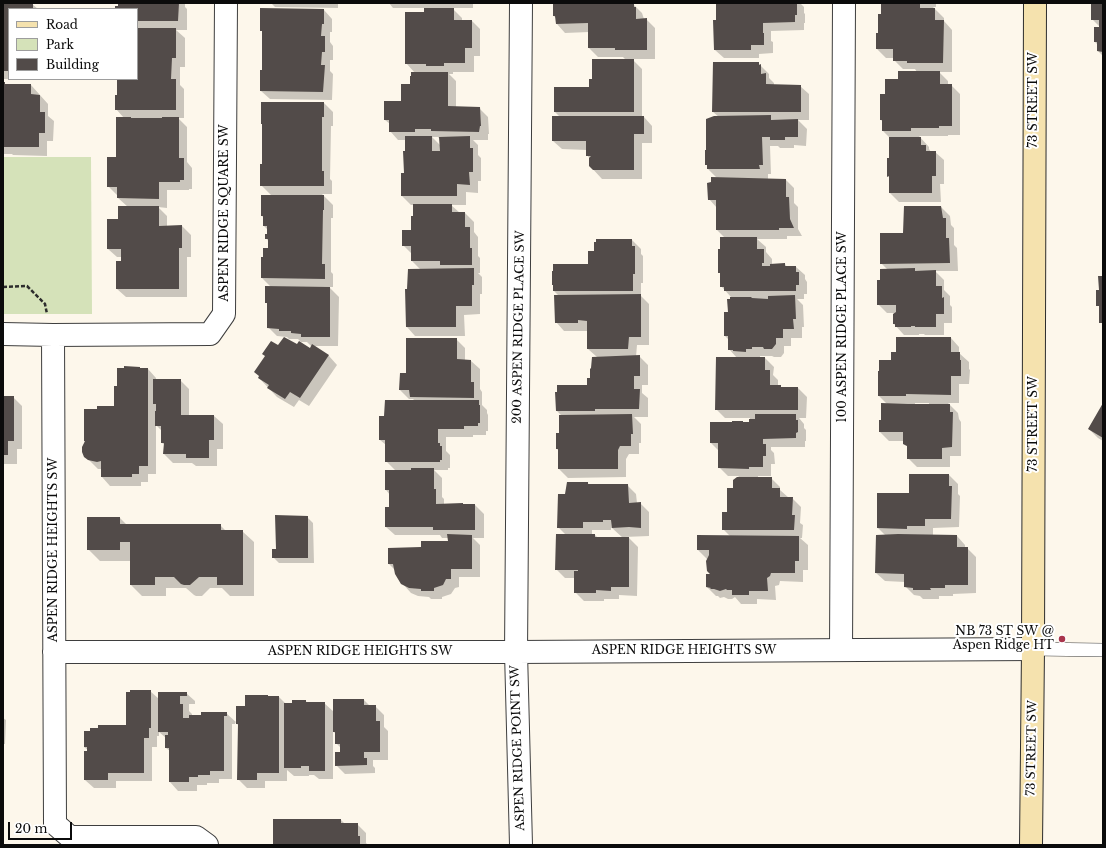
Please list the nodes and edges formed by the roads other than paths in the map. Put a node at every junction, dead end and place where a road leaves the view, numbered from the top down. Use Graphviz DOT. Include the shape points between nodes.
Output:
graph roads {
  1 [pos="226,3"];
  2 [pos="522,3"];
  3 [pos="844,3"];
  4 [pos="1034,3"];
  5 [pos="3,334"];
  6 [pos="53,335"];
  7 [pos="1034,649"];
  8 [pos="841,650"];
  9 [pos="1103,650"];
  10 [pos="54,652"];
  11 [pos="516,652"];
  12 [pos="207,845"];
  13 [pos="521,845"];
  14 [pos="1031,845"];
  1 -- 6 [label="street, ASPEN RIDGE SQUARE SW" via="224,314 210,334"];
  2 -- 11 [label="street, 200 ASPEN RIDGE PLACE SW"];
  3 -- 8 [label="street, 100 ASPEN RIDGE PLACE SW"];
  4 -- 7 [label="street, 73 STREET SW"];
  5 -- 6 [label="street"];
  6 -- 10 [label="street, ASPEN RIDGE HEIGHTS SW"];
  7 -- 8 [label="street, ASPEN RIDGE HEIGHTS SW"];
  7 -- 9 [label="lane"];
  7 -- 14 [label="street, 73 STREET SW"];
  8 -- 11 [label="street, ASPEN RIDGE HEIGHTS SW"];
  10 -- 11 [label="street, ASPEN RIDGE HEIGHTS SW"];
  10 -- 12 [label="street" via="55,824 70,837 196,837"];
  11 -- 13 [label="street, ASPEN RIDGE POINT SW"];
}
